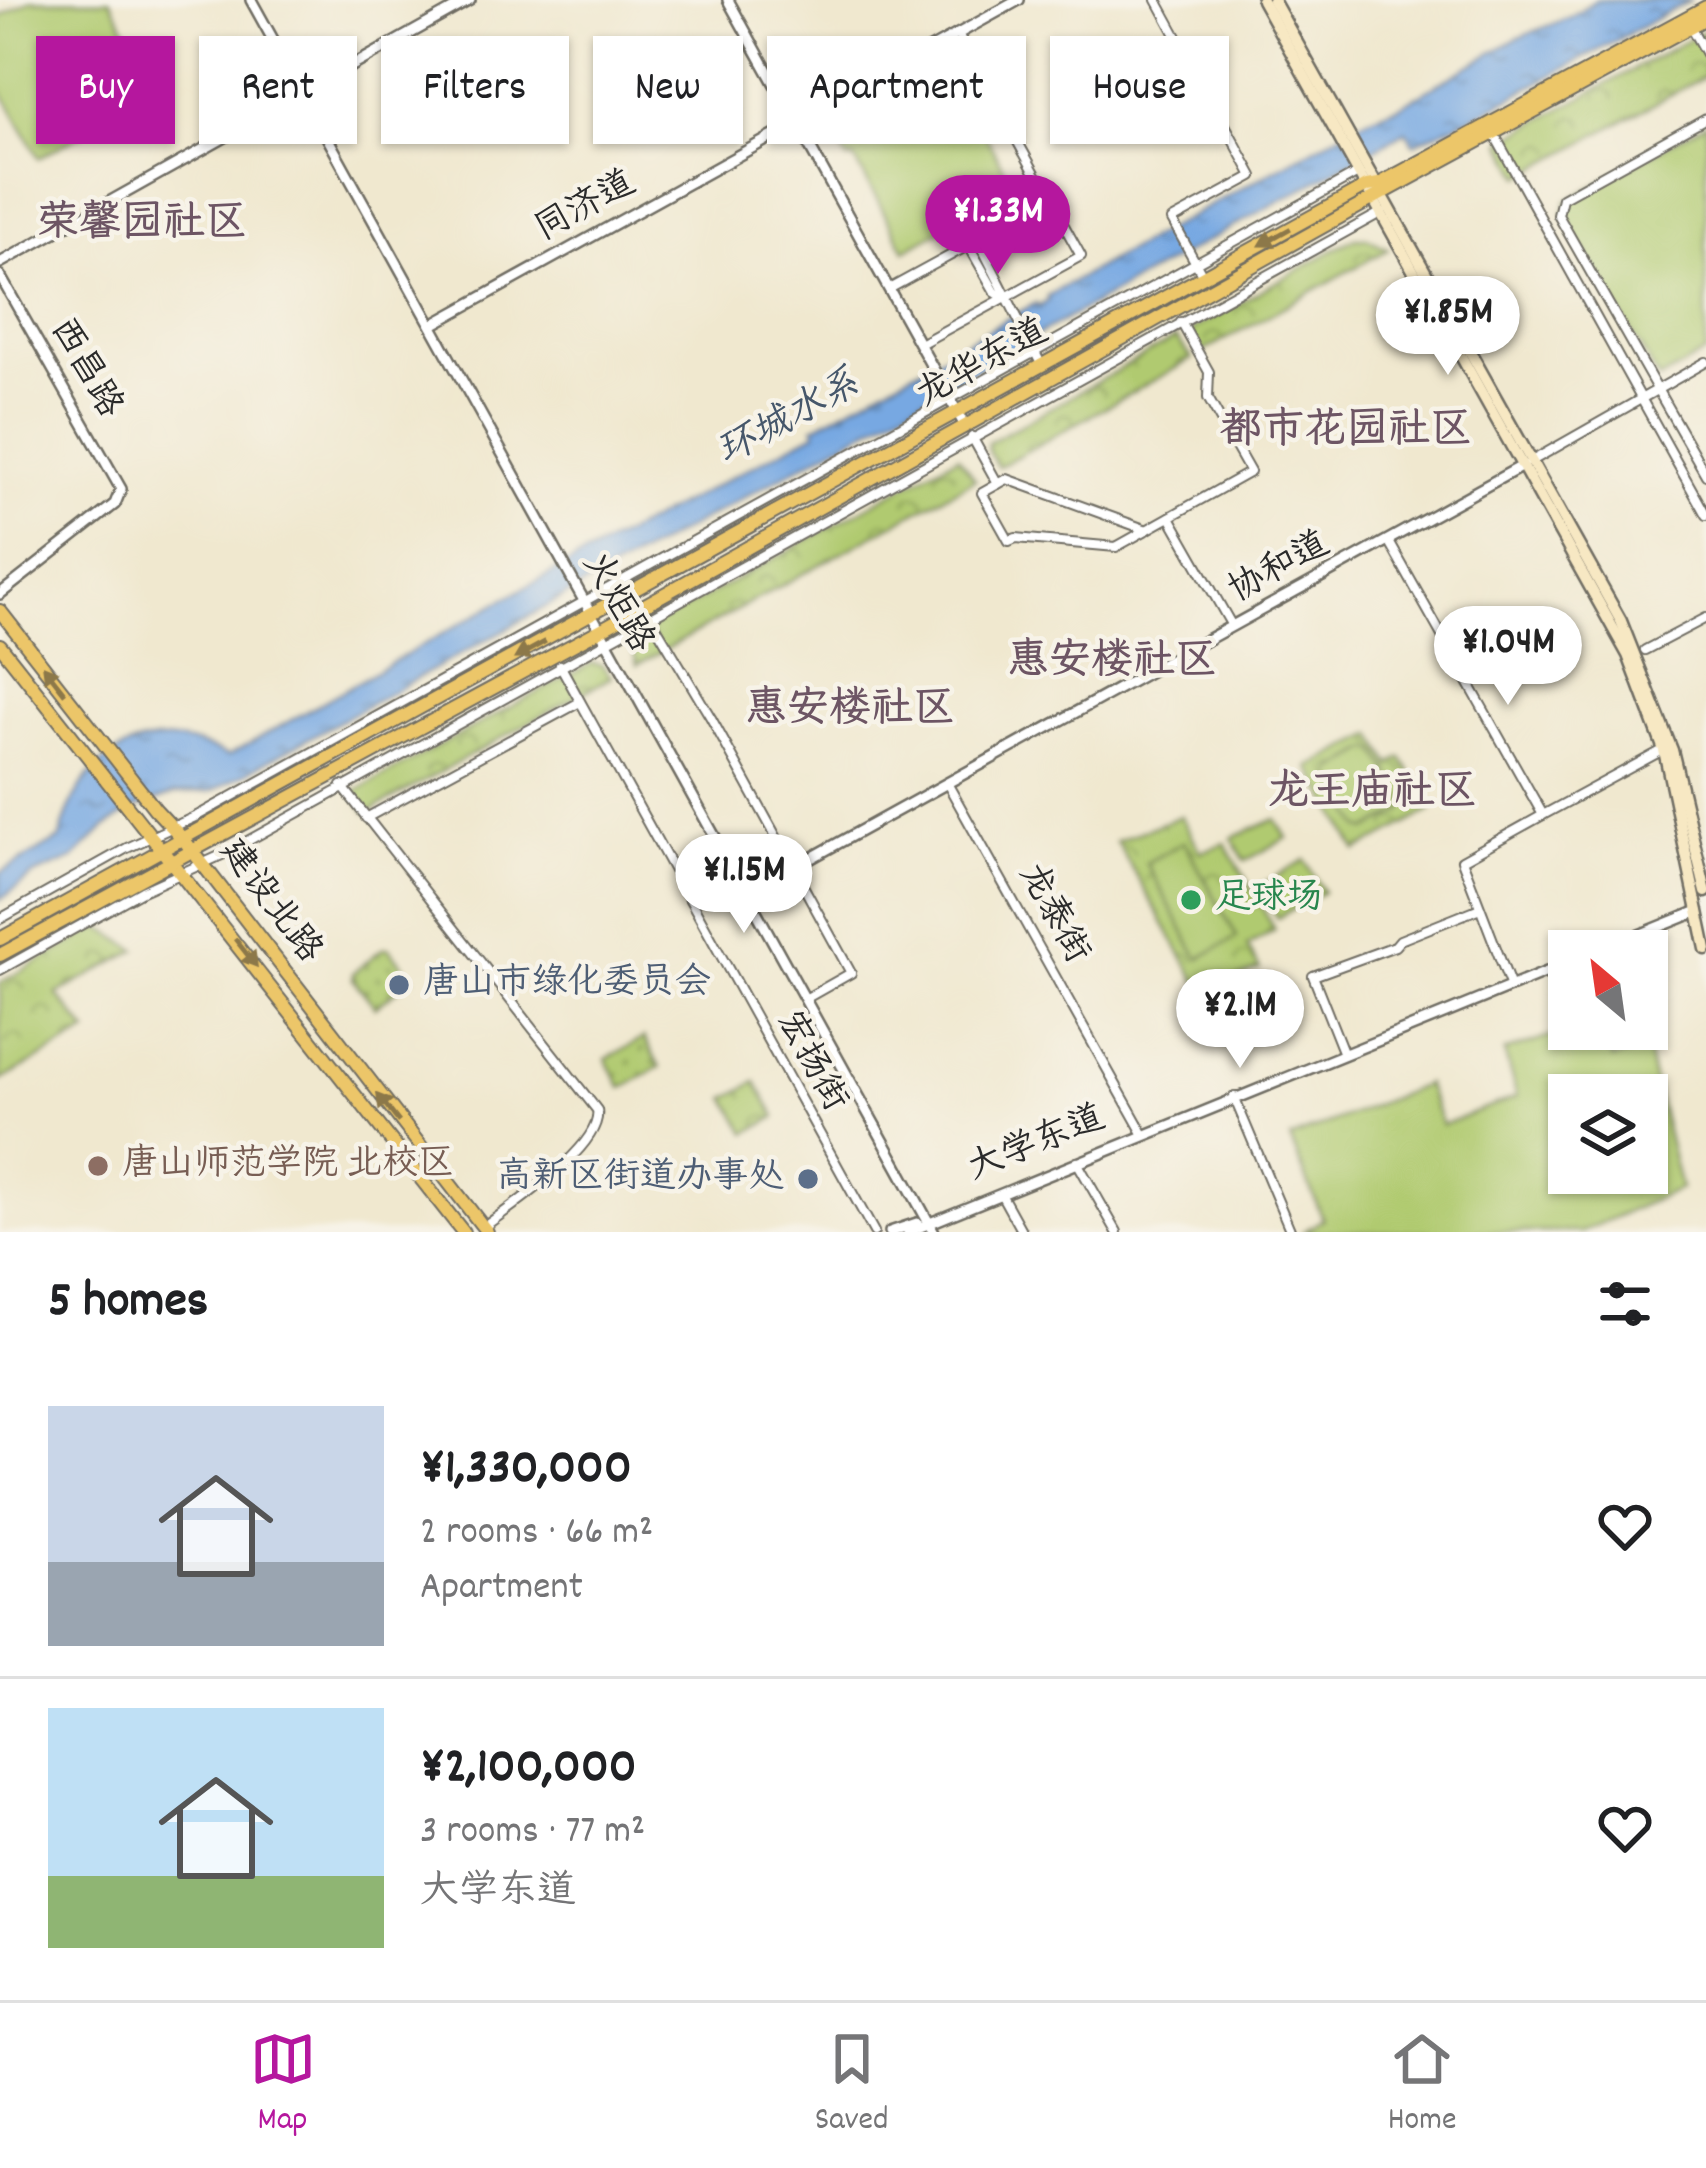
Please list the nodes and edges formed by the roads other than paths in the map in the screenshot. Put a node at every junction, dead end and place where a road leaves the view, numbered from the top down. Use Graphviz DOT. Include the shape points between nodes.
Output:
graph roads {
  1 [pos="251,0"];
  2 [pos="470,0"];
  3 [pos="728,0"];
  4 [pos="1019,0"];
  5 [pos="1157,0"];
  6 [pos="1262,0"];
  7 [pos="1273,0"];
  8 [pos="1706,7"];
  9 [pos="1706,18"];
  10 [pos="1690,26"];
  11 [pos="958,34"];
  12 [pos="271,36"];
  13 [pos="954,36"];
  14 [pos="1706,54"];
  15 [pos="357,64"];
  16 [pos="767,71"];
  17 [pos="1706,118"];
  18 [pos="1341,128"];
  19 [pos="1493,133"];
  20 [pos="767,139"];
  21 [pos="213,144"];
  22 [pos="331,144"];
  23 [pos="808,144"];
  24 [pos="1359,164"];
  25 [pos="1377,195"];
  26 [pos="1050,201"];
  27 [pos="974,243"];
  28 [pos="1193,259"];
  29 [pos="0,263"];
  30 [pos="0,276"];
  31 [pos="1204,278"];
  32 [pos="889,289"];
  33 [pos="1007,302"];
  34 [pos="1181,322"];
  35 [pos="431,325"];
  36 [pos="920,344"];
  37 [pos="1032,348"];
  38 [pos="1706,362"];
  39 [pos="1042,366"];
  40 [pos="1658,389"];
  41 [pos="947,394"];
  42 [pos="1641,400"];
  43 [pos="965,425"];
  44 [pos="1528,463"];
  45 [pos="1706,475"];
  46 [pos="998,484"];
  47 [pos="1706,515"];
  48 [pos="1170,517"];
  49 [pos="1147,530"];
  50 [pos="1388,540"];
  51 [pos="0,594"];
  52 [pos="581,596"];
  53 [pos="0,611"];
  54 [pos="592,615"];
  55 [pos="650,616"];
  56 [pos="1706,618"];
  57 [pos="1232,626"];
  58 [pos="603,635"];
  59 [pos="0,645"];
  60 [pos="1645,650"];
  61 [pos="560,665"];
  62 [pos="580,702"];
  63 [pos="1668,750"];
  64 [pos="947,783"];
  65 [pos="342,786"];
  66 [pos="1543,815"];
  67 [pos="366,818"];
  68 [pos="172,828"];
  69 [pos="153,837"];
  70 [pos="184,840"];
  71 [pos="163,848"];
  72 [pos="197,858"];
  73 [pos="178,866"];
  74 [pos="794,868"];
  75 [pos="1706,892"];
  76 [pos="746,894"];
  77 [pos="1480,908"];
  78 [pos="1704,909"];
  79 [pos="0,920"];
  80 [pos="1652,930"];
  81 [pos="0,939"];
  82 [pos="1706,949"];
  83 [pos="0,955"];
  84 [pos="0,970"];
  85 [pos="1548,972"];
  86 [pos="1511,987"];
  87 [pos="805,998"];
  88 [pos="1344,1054"];
  89 [pos="1234,1097"];
  90 [pos="1144,1135"];
  91 [pos="1077,1162"];
  92 [pos="1000,1193"];
  93 [pos="928,1221"];
  94 [pos="485,1230"];
  95 [pos="463,1232"];
  96 [pos="874,1232"];
  97 [pos="890,1232"];
  98 [pos="908,1232"];
  99 [pos="934,1232"];
  100 [pos="1022,1232"];
  101 [pos="1117,1232"];
  102 [pos="1292,1232"];
  1 -- 12 [label="street, 火炬路"];
  2 -- 15 [label="street"];
  3 -- 16 [label="street"];
  4 -- 11 [label="street, 同济道"];
  5 -- 28 [label="street" via="1253,176 1172,220"];
  6 -- 18 [label="main road"];
  7 -- 18 [label="main road"];
  8 -- 25 [label="main road, 龙华东道"];
  9 -- 10 [label="main road, 龙华东道"];
  10 -- 14 [label="street"];
  10 -- 19 [label="main road, 龙华东道"];
  11 -- 13 [label="street, 同济道"];
  11 -- 26 [label="street"];
  17 -- 40 [label="street" via="1562,198 1558,215"];
  18 -- 24 [label="main road"];
  19 -- 25 [label="main road, 龙华东道"];
  19 -- 42 [label="street"];
  20 -- 35 [label="street, 同济道"];
  21 -- 29 [label="street"];
  22 -- 35 [label="street, 火炬路"];
  23 -- 32 [label="street"];
  24 -- 25 [label="main road"];
  24 -- 28 [label="street"];
  25 -- 31 [label="main road, 龙华东道, one-way"];
  25 -- 34 [label="street"];
  25 -- 43 [label="main road, 龙华东道"];
  25 -- 44 [label="main road"];
  25 -- 44 [label="main road"];
  26 -- 27 [label="street"];
  26 -- 33 [label="street" via="1081,256"];
  27 -- 32 [label="street"];
  27 -- 33 [label="street"];
  28 -- 31 [label="street"];
  28 -- 37 [label="street"];
  30 -- 51 [label="street, 西昌路" via="121,489 115,504"];
  31 -- 39 [label="main road, 龙华东道"];
  32 -- 36 [label="street"];
  33 -- 36 [label="street"];
  33 -- 37 [label="street"];
  34 -- 43 [label="street"];
  34 -- 48 [label="street" via="1209,372 1208,398 1250,472"];
  35 -- 52 [label="street, 火炬路"];
  36 -- 41 [label="street"];
  37 -- 39 [label="street"];
  37 -- 41 [label="street"];
  38 -- 40 [label="street"];
  39 -- 43 [label="main road, 龙华东道"];
  40 -- 42 [label="street"];
  40 -- 45 [label="street"];
  41 -- 43 [label="street"];
  41 -- 52 [label="street"];
  42 -- 44 [label="street"];
  42 -- 47 [label="street"];
  43 -- 46 [label="street"];
  43 -- 54 [label="main road, 龙华东道"];
  43 -- 55 [label="street"];
  43 -- 58 [label="main road, 龙华东道"];
  44 -- 50 [label="street, 协和道"];
  44 -- 63 [label="main road" via="1621,621"];
  46 -- 49 [label="street" via="1007,479"];
  46 -- 49 [label="street" via="982,493 1009,541 1116,547"];
  48 -- 49 [label="street"];
  48 -- 57 [label="street"];
  50 -- 57 [label="street, 协和道"];
  50 -- 66 [label="street"];
  52 -- 54 [label="street, 火炬路"];
  52 -- 68 [label="street"];
  68 -- 53 [label="main road, 建设北路, one-way"];
  54 -- 58 [label="street, 火炬路"];
  54 -- 70 [label="main road, 龙华东道, one-way"];
  55 -- 58 [label="street"];
  55 -- 74 [label="street"];
  56 -- 60 [label="street"];
  57 -- 64 [label="street, 协和道"];
  58 -- 61 [label="street"];
  58 -- 72 [label="main road, 龙华东道"];
  58 -- 76 [label="street, 火炬路"];
  59 -- 69 [label="main road, 建设北路"];
  61 -- 62 [label="street, 宏扬街"];
  61 -- 65 [label="street"];
  62 -- 67 [label="street"];
  62 -- 96 [label="street, 宏扬街"];
  63 -- 66 [label="street"];
  63 -- 75 [label="main road"];
  63 -- 78 [label="main road"];
  64 -- 74 [label="street, 协和道"];
  64 -- 90 [label="street, 龙泰街"];
  65 -- 67 [label="street"];
  65 -- 72 [label="street" via="224,854"];
  66 -- 77 [label="street" via="1462,860"];
  67 -- 94 [label="street" via="599,1118 580,1150"];
  68 -- 69 [label="street"];
  68 -- 70 [label="main road, 建设北路"];
  69 -- 71 [label="main road, 建设北路"];
  69 -- 79 [label="street"];
  70 -- 71 [label="main road, 龙华东道"];
  70 -- 72 [label="main road, 建设北路"];
  71 -- 73 [label="main road, 建设北路"];
  71 -- 81 [label="main road, 龙华东道"];
  72 -- 73 [label="main road, 龙华东道"];
  94 -- 72 [label="main road, 建设北路, one-way"];
  73 -- 83 [label="main road, 龙华东道"];
  73 -- 84 [label="street"];
  73 -- 95 [label="main road, 建设北路, one-way"];
  74 -- 76 [label="street, 协和道"];
  74 -- 87 [label="street" via="851,973"];
  76 -- 87 [label="street, 火炬路"];
  77 -- 86 [label="street"];
  77 -- 88 [label="street" via="1313,976"];
  78 -- 80 [label="street"];
  78 -- 82 [label="main road"];
  85 -- 86 [label="street, 大学东道"];
  86 -- 88 [label="street, 大学东道"];
  87 -- 93 [label="street, 火炬路"];
  88 -- 89 [label="street, 大学东道"];
  89 -- 90 [label="street, 大学东道"];
  89 -- 102 [label="street"];
  90 -- 91 [label="street, 大学东道"];
  91 -- 92 [label="street, 大学东道"];
  91 -- 101 [label="street"];
  92 -- 93 [label="street, 大学东道"];
  92 -- 100 [label="street"];
  93 -- 97 [label="street, 大学东道"];
  93 -- 98 [label="street, 大学东道"];
  93 -- 99 [label="street, 火炬路"];
}
